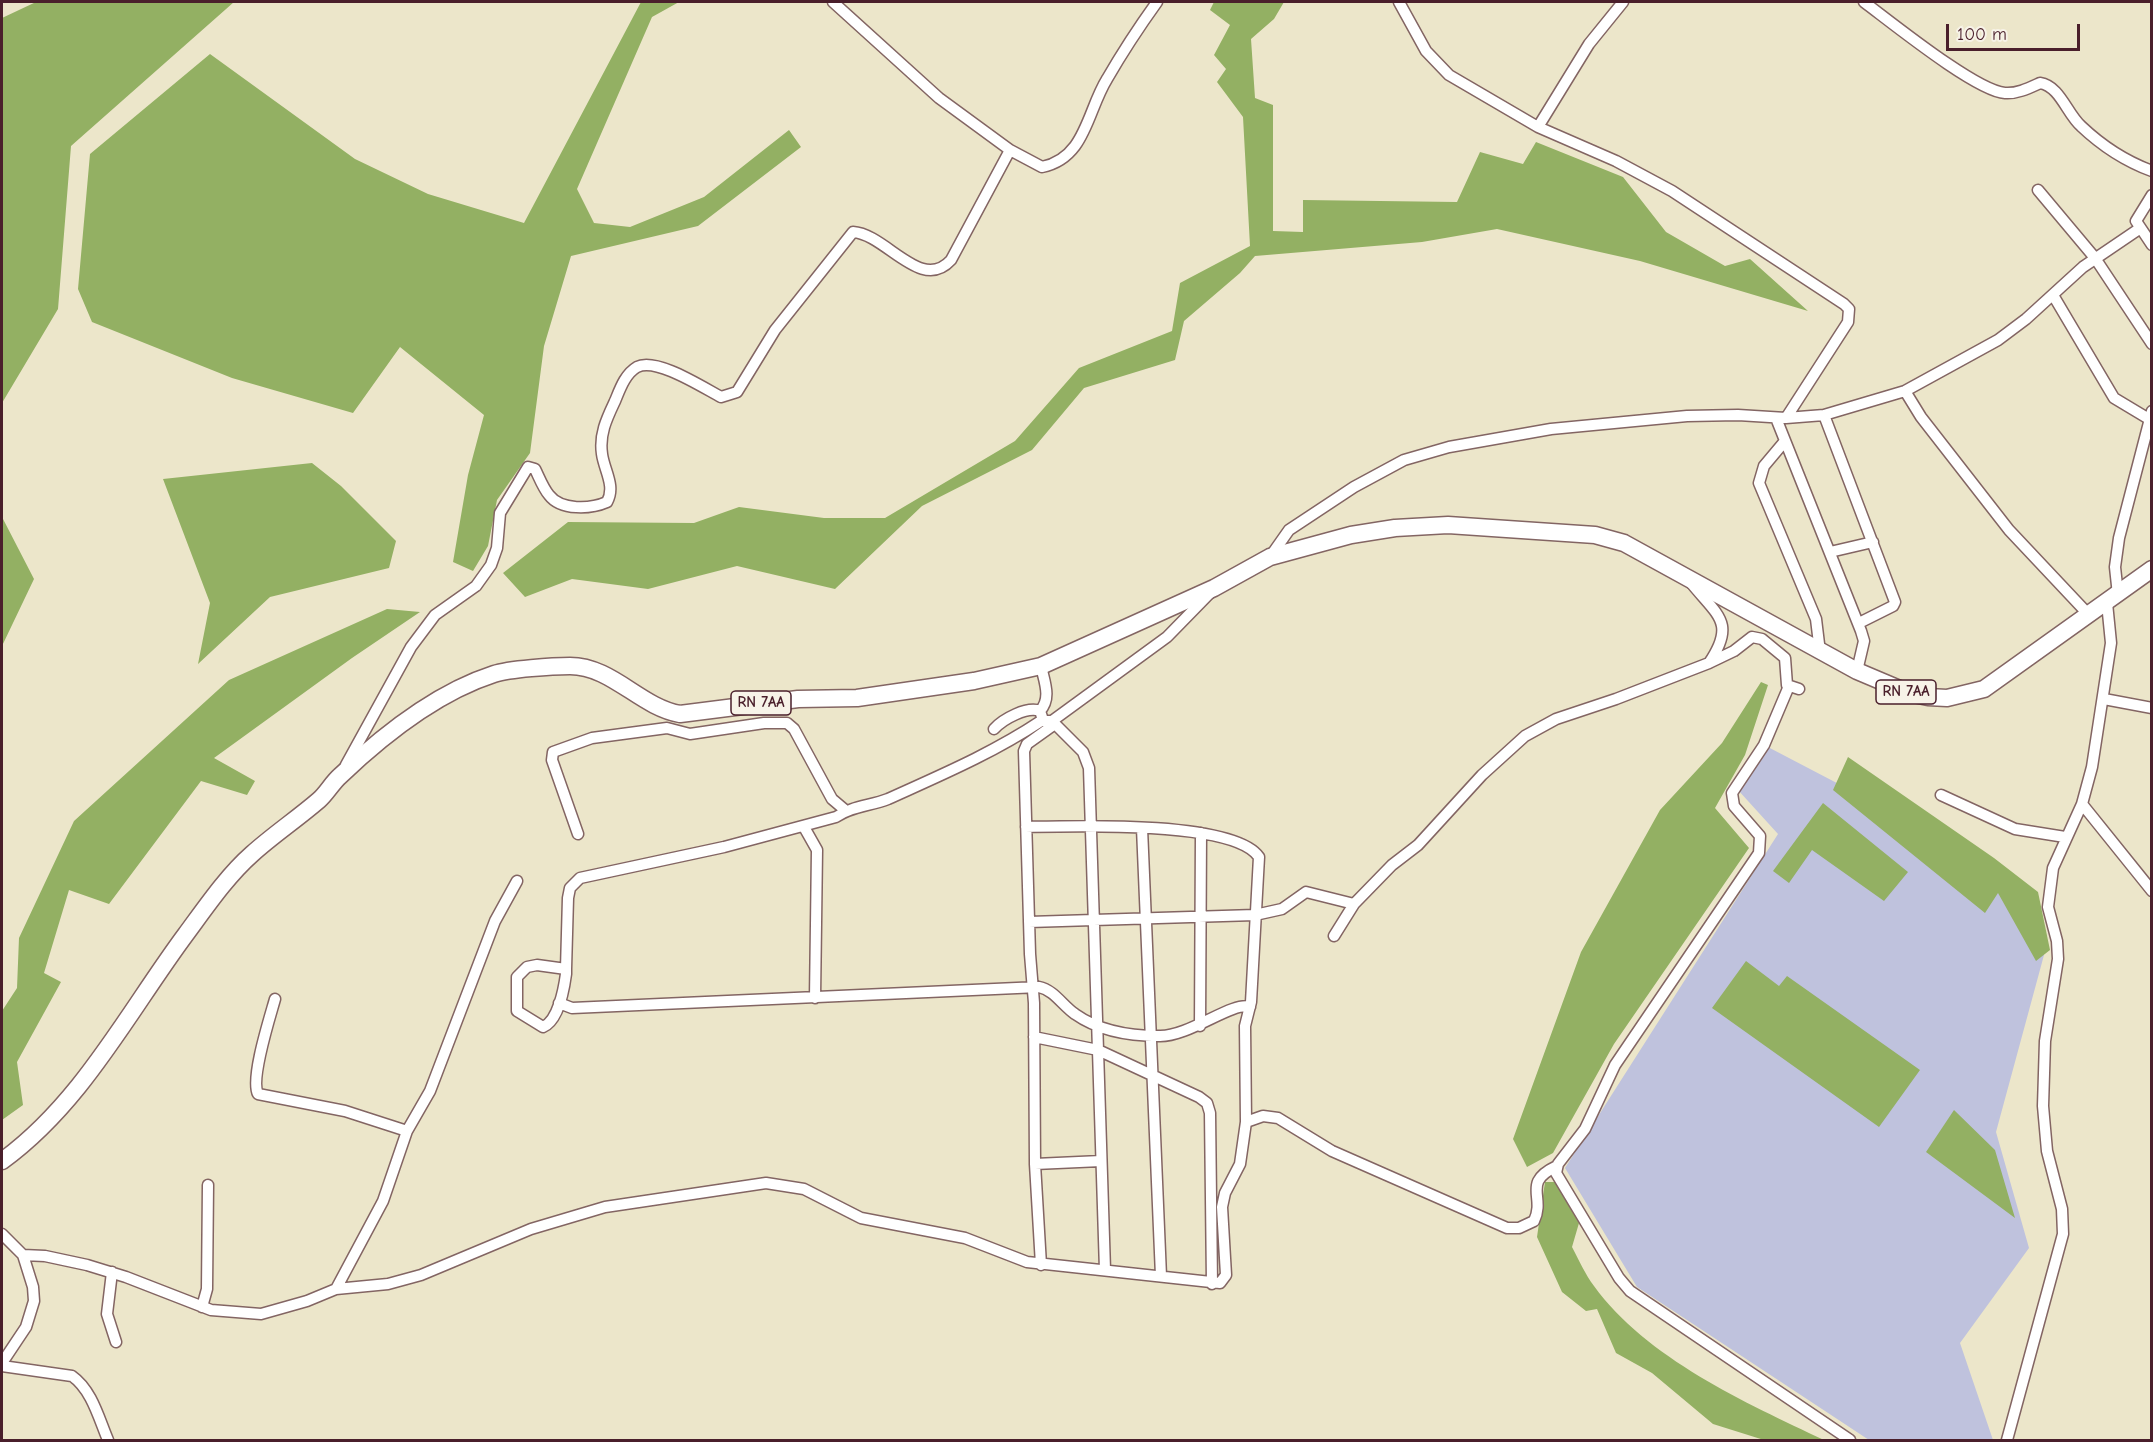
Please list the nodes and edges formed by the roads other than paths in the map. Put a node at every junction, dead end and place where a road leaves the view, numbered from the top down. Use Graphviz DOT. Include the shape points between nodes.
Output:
graph roads {
  1 [pos="833,2"];
  2 [pos="1157,2"];
  3 [pos="1400,2"];
  4 [pos="1623,2"];
  5 [pos="1864,2"];
  6 [pos="1538,127"];
  7 [pos="1010,150"];
  8 [pos="2151,171"];
  9 [pos="2038,190"];
  10 [pos="2151,195"];
  11 [pos="2139,229"];
  12 [pos="2151,245"];
  13 [pos="2095,258"];
  14 [pos="2053,294"];
  15 [pos="2151,344"];
  16 [pos="1905,391"];
  17 [pos="2135,413"];
  18 [pos="2151,413"];
  19 [pos="1824,415"];
  20 [pos="1781,418"];
  21 [pos="2145,431"];
  22 [pos="1785,441"];
  23 [pos="1873,542"];
  24 [pos="1830,552"];
  25 [pos="1270,557"];
  26 [pos="2151,568"];
  27 [pos="1686,577"];
  28 [pos="1214,588"];
  29 [pos="2112,599"];
  30 [pos="2089,615"];
  31 [pos="1858,623"];
  32 [pos="1820,652"];
  33 [pos="1709,663"];
  34 [pos="1041,666"];
  35 [pos="1857,671"];
  36 [pos="2104,699"];
  37 [pos="2151,708"];
  38 [pos="1048,719"];
  39 [pos="679,722"];
  40 [pos="994,729"];
  41 [pos="340,776"];
  42 [pos="1941,795"];
  43 [pos="2082,804"];
  44 [pos="844,810"];
  45 [pos="1091,826"];
  46 [pos="804,827"];
  47 [pos="1026,827"];
  48 [pos="1142,828"];
  49 [pos="1201,832"];
  50 [pos="578,834"];
  51 [pos="2065,837"];
  52 [pos="517,881"];
  53 [pos="2151,891"];
  54 [pos="1354,904"];
  55 [pos="1255,915"];
  56 [pos="1199,917"];
  57 [pos="1145,918"];
  58 [pos="1094,920"];
  59 [pos="1029,922"];
  60 [pos="1334,936"];
  61 [pos="566,969"];
  62 [pos="1033,987"];
  63 [pos="815,998"];
  64 [pos="275,999"];
  65 [pos="559,1003"];
  66 [pos="1251,1006"];
  67 [pos="1200,1026"];
  68 [pos="1098,1028"];
  69 [pos="1149,1035"];
  70 [pos="1034,1037"];
  71 [pos="1098,1050"];
  72 [pos="1152,1075"];
  73 [pos="1246,1122"];
  74 [pos="407,1131"];
  75 [pos="2,1161"];
  76 [pos="1101,1161"];
  77 [pos="1035,1164"];
  78 [pos="1557,1166"];
  79 [pos="208,1185"];
  80 [pos="2,1234"];
  81 [pos="23,1255"];
  82 [pos="1041,1265"];
  83 [pos="1105,1270"];
  84 [pos="112,1272"];
  85 [pos="1161,1276"];
  86 [pos="1212,1284"];
  87 [pos="336,1290"];
  88 [pos="202,1307"];
  89 [pos="116,1342"];
  90 [pos="2,1364"];
  91 [pos="108,1440"];
  92 [pos="1850,1440"];
  93 [pos="2007,1440"];
  1 -- 7 [label="street" via="939,98"];
  2 -- 7 [label="street" via="1105,82 1084,134 1069,154 1056,164 1042,167"];
  3 -- 6 [label="street" via="1426,51 1449,75"];
  4 -- 6 [label="street" via="1580,59"];
  5 -- 8 [label="street" via="1965,76 1990,89 2006,93 2040,83 2050,86 2082,127 2117,155"];
  6 -- 20 [label="street" via="1672,191 1849,309 1848,322"];
  7 -- 41 [label="street" via="951,260 943,268 922,269 867,235 853,232 775,330 731,396 721,396 658,365 635,368 622,383 602,430 601,453 611,490 608,502 595,507 559,502 549,496 535,469 528,467 500,513 497,548 490,565 476,586 435,615 411,647"];
  9 -- 13 [label="street"];
  10 -- 11 [label="street" via="2136,219"];
  11 -- 12 [label="street"];
  11 -- 13 [label="street"];
  13 -- 14 [label="street"];
  13 -- 15 [label="street"];
  14 -- 16 [label="street" via="1998,340"];
  14 -- 17 [label="street" via="2114,398"];
  16 -- 19 [label="street"];
  16 -- 30 [label="street" via="2009,530"];
  17 -- 18 [label="street"];
  17 -- 21 [label="street"];
  18 -- 21 [label="street"];
  19 -- 20 [label="street"];
  19 -- 23 [label="street"];
  20 -- 22 [label="street"];
  20 -- 25 [label="street" via="1687,416 1588,424 1449,447 1404,460 1346,492 1288,530"];
  21 -- 29 [label="street" via="2119,538"];
  22 -- 24 [label="street"];
  22 -- 32 [label="street" via="1764,466 1759,483 1815,619"];
  23 -- 24 [label="street"];
  23 -- 31 [label="street" via="1895,602"];
  24 -- 31 [label="street"];
  25 -- 27 [label="main road, RN 7AA" via="1351,535 1448,525 1594,535 1624,543"];
  25 -- 28 [label="main road, RN 7AA"];
  26 -- 29 [label="main road, RN 7AA"];
  27 -- 32 [label="main road, RN 7AA"];
  27 -- 33 [label="street" via="1723,626 1723,641"];
  28 -- 34 [label="main road, RN 7AA"];
  28 -- 38 [label="street" via="1167,637"];
  29 -- 30 [label="main road, RN 7AA"];
  29 -- 36 [label="street"];
  30 -- 35 [label="main road, RN 7AA" via="1984,689 1966,695 1909,693"];
  31 -- 35 [label="street" via="1864,641"];
  32 -- 35 [label="main road, RN 7AA"];
  33 -- 54 [label="street" via="1556,719 1525,736"];
  33 -- 78 [label="street" via="1759,637 1788,665 1786,682 1794,688 1764,746 1732,793 1734,806 1760,836 1760,853 1619,1058 1585,1129"];
  34 -- 38 [label="street"];
  34 -- 39 [label="main road, RN 7AA" via="974,681 857,698 788,700"];
  36 -- 37 [label="street"];
  36 -- 43 [label="street"];
  38 -- 40 [label="street" via="1035,710 1009,717"];
  38 -- 44 [label="street" via="962,766 885,800"];
  38 -- 45 [label="street" via="1087,759"];
  38 -- 47 [label="street" via="1024,751"];
  39 -- 41 [label="main road, RN 7AA" via="614,679 585,667 495,673 412,717"];
  39 -- 44 [label="street" via="690,734 764,723 789,724 832,799"];
  39 -- 50 [label="street" via="667,728 592,738 553,752 552,760"];
  41 -- 75 [label="main road, RN 7AA" via="320,798 250,856 185,935 89,1074 43,1127"];
  42 -- 51 [label="street" via="2015,829"];
  43 -- 51 [label="street"];
  43 -- 53 [label="street"];
  44 -- 46 [label="street" via="836,817"];
  45 -- 47 [label="street"];
  45 -- 48 [label="street"];
  45 -- 58 [label="street"];
  46 -- 61 [label="street" via="580,878 568,893"];
  46 -- 63 [label="street" via="818,850"];
  47 -- 59 [label="street"];
  48 -- 49 [label="street"];
  48 -- 57 [label="street"];
  49 -- 55 [label="street" via="1257,853 1260,863"];
  49 -- 56 [label="street"];
  51 -- 93 [label="street" via="2053,868 2048,907 2058,959 2043,1074 2047,1151 2062,1209 2063,1234"];
  52 -- 74 [label="street" via="495,921 426,1102"];
  54 -- 55 [label="street" via="1306,892 1282,909"];
  54 -- 60 [label="street"];
  55 -- 56 [label="street"];
  55 -- 66 [label="street"];
  56 -- 57 [label="street"];
  56 -- 67 [label="street"];
  57 -- 58 [label="street"];
  57 -- 69 [label="street"];
  58 -- 59 [label="street"];
  58 -- 68 [label="street"];
  59 -- 62 [label="street"];
  61 -- 65 [label="street"];
  61 -- 65 [label="street" via="532,966 516,979 517,1011 541,1027 548,1025"];
  62 -- 63 [label="street"];
  62 -- 68 [label="street" via="1048,990 1069,1010"];
  62 -- 70 [label="street"];
  63 -- 65 [label="street" via="572,1008"];
  64 -- 74 [label="street" via="261,1048 255,1089 258,1094 355,1114"];
  66 -- 67 [label="street" via="1238,1006"];
  66 -- 73 [label="street" via="1245,1026"];
  67 -- 69 [label="street" via="1174,1036"];
  68 -- 69 [label="street"];
  68 -- 71 [label="street"];
  69 -- 72 [label="street"];
  70 -- 71 [label="street"];
  70 -- 77 [label="street"];
  71 -- 72 [label="street"];
  71 -- 76 [label="street"];
  72 -- 85 [label="street"];
  72 -- 86 [label="street" via="1204,1100 1210,1110"];
  73 -- 78 [label="street" via="1263,1116 1278,1118 1332,1151 1507,1228 1519,1228 1534,1221 1538,1180"];
  73 -- 86 [label="street" via="1240,1164 1222,1207 1226,1275 1220,1283"];
  74 -- 87 [label="street" via="383,1201"];
  76 -- 77 [label="street"];
  76 -- 83 [label="street"];
  77 -- 82 [label="street"];
  78 -- 92 [label="street" via="1556,1173 1630,1291"];
  79 -- 88 [label="street" via="210,1233 207,1289"];
  80 -- 81 [label="street"];
  81 -- 84 [label="street" via="45,1256"];
  81 -- 90 [label="street" via="33,1287 33,1309"];
  82 -- 83 [label="street"];
  82 -- 87 [label="street" via="954,1235 861,1218 804,1189 766,1184 597,1209 531,1229 422,1275 388,1284"];
  83 -- 85 [label="street"];
  84 -- 88 [label="street"];
  84 -- 89 [label="street" via="107,1314"];
  85 -- 86 [label="street"];
  87 -- 88 [label="street" via="261,1314"];
  90 -- 91 [label="street" via="72,1376 91,1401"];
}
